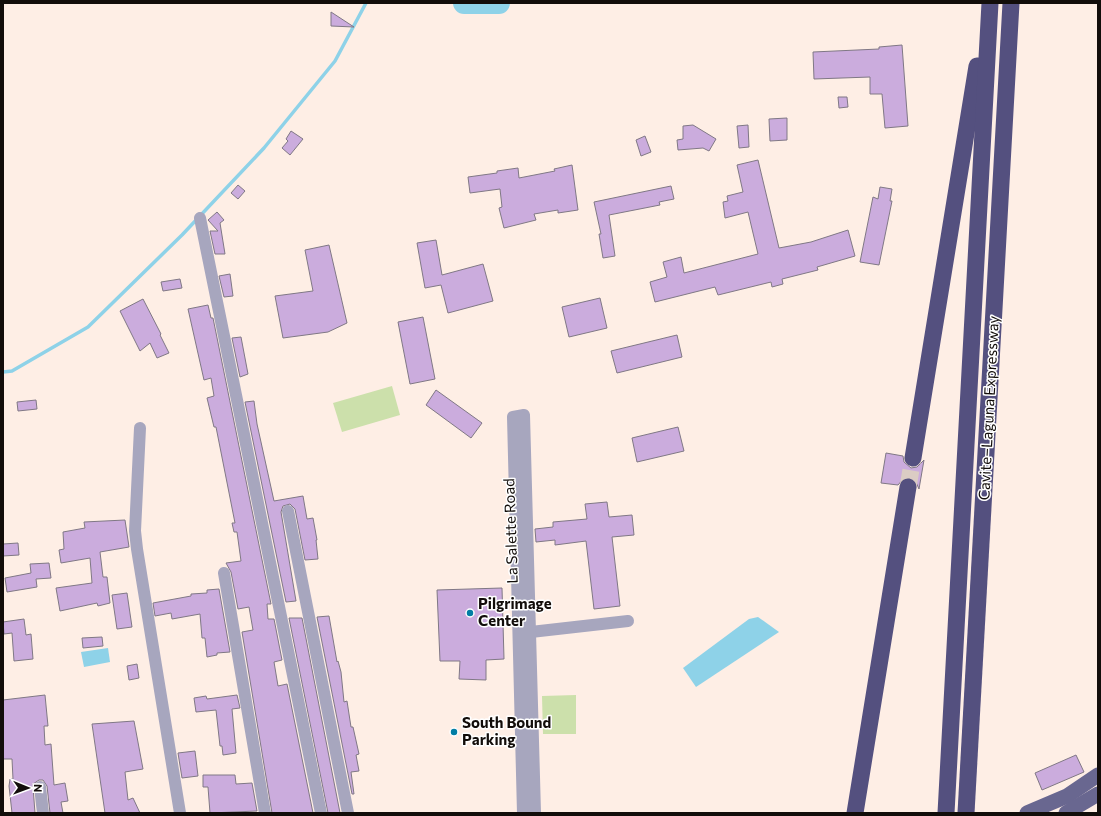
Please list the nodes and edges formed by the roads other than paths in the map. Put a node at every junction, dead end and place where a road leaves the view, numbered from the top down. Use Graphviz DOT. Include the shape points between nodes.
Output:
graph roads {
  1 [pos="988,3"];
  2 [pos="1011,3"];
  3 [pos="200,218"];
  4 [pos="518,416"];
  5 [pos="140,428"];
  6 [pos="913,458"];
  7 [pos="908,487"];
  8 [pos="288,511"];
  9 [pos="224,573"];
  10 [pos="628,621"];
  11 [pos="524,632"];
  12 [pos="1098,775"];
  13 [pos="40,787"];
  14 [pos="1098,794"];
  15 [pos="1033,811"];
  16 [pos="43,813"];
  17 [pos="180,813"];
  18 [pos="265,813"];
  19 [pos="321,813"];
  20 [pos="348,813"];
  21 [pos="523,813"];
  22 [pos="535,813"];
  23 [pos="855,813"];
  24 [pos="946,813"];
  25 [pos="966,813"];
  26 [pos="1066,813"];
  1 -- 6 [label="highway"];
  1 -- 24 [label="highway, Cavite–Laguna Expressway"];
  2 -- 25 [label="highway, Cavite–Laguna Expressway"];
  3 -- 19 [label="street"];
  4 -- 11 [label="street, La Salette Road"];
  5 -- 17 [label="street" via="135,531"];
  7 -- 23 [label="highway"];
  8 -- 20 [label="street"];
  9 -- 18 [label="street"];
  10 -- 11 [label="street"];
  11 -- 21 [label="street, La Salette Road"];
  11 -- 22 [label="street, La Salette Road"];
  12 -- 15 [label="main road" via="1067,796"];
  13 -- 16 [label="street"];
  14 -- 26 [label="main road"];
}
